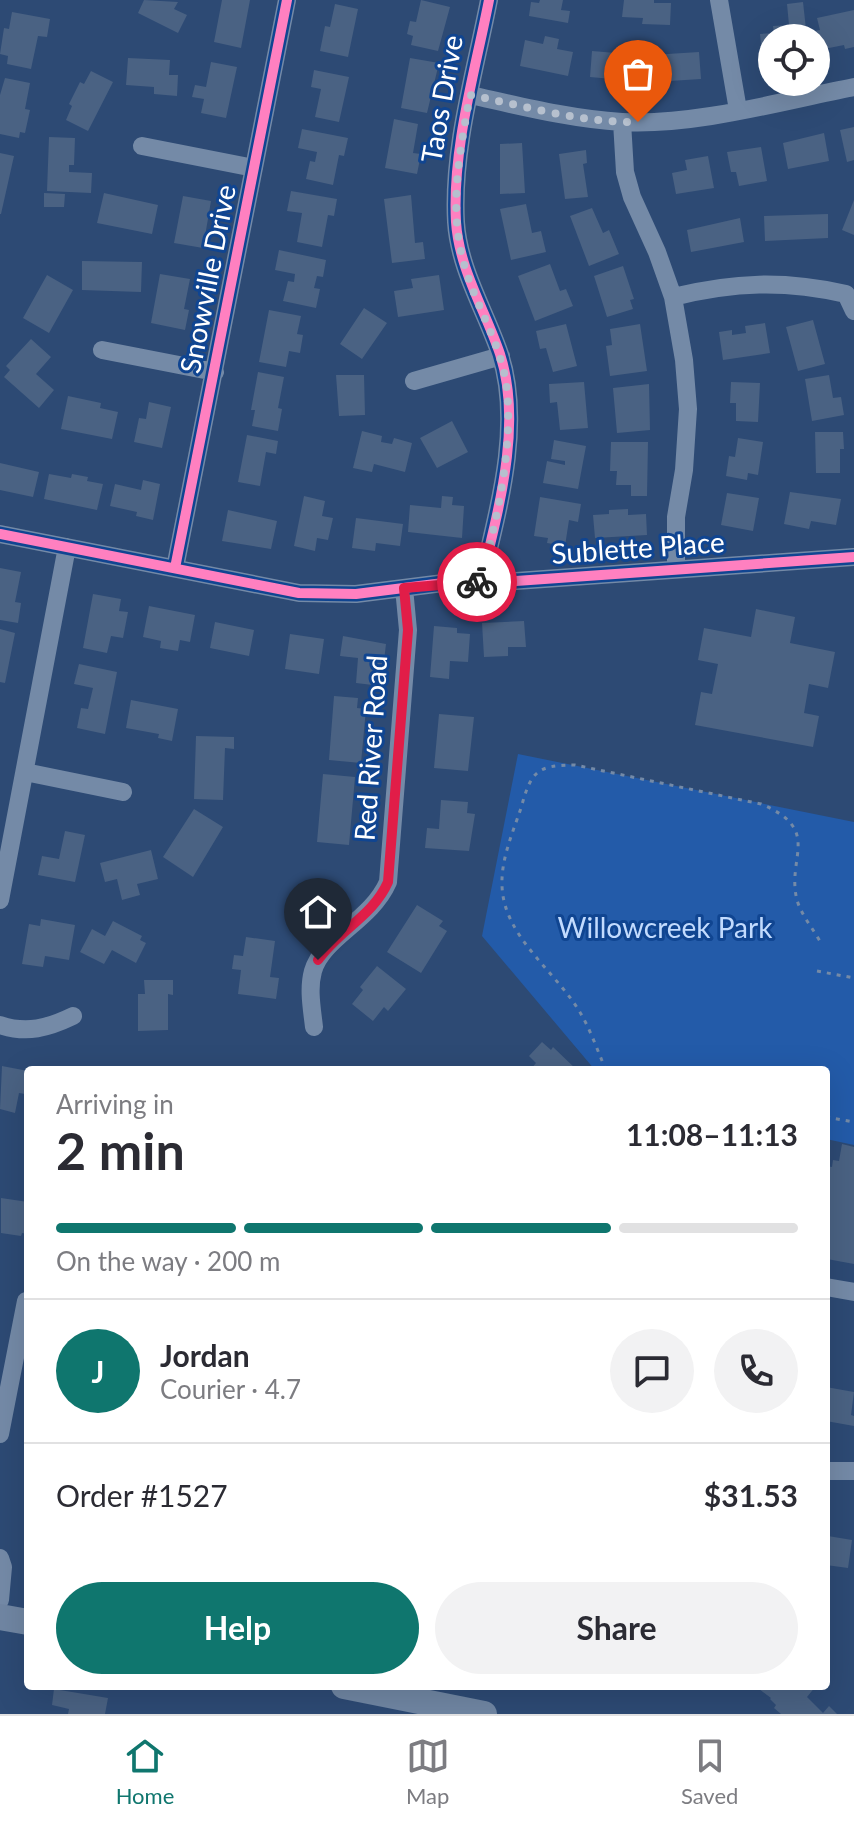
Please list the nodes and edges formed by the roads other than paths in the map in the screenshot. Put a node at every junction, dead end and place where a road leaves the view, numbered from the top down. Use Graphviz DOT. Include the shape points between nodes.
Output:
graph roads {
  1 [pos="287,0"];
  2 [pos="489,0"];
  3 [pos="719,0"];
  4 [pos="854,87"];
  5 [pos="470,95"];
  6 [pos="738,110"];
  7 [pos="622,122"];
  8 [pos="142,146"];
  9 [pos="254,168"];
  10 [pos="673,297"];
  11 [pos="854,311"];
  12 [pos="102,350"];
  13 [pos="501,356"];
  14 [pos="215,372"];
  15 [pos="414,381"];
  16 [pos="0,534"];
  17 [pos="67,547"];
  18 [pos="854,557"];
  19 [pos="175,568"];
  20 [pos="676,569"];
  21 [pos="481,582"];
  22 [pos="404,588"];
  23 [pos="25,772"];
  24 [pos="123,792"];
  25 [pos="0,900"];
  26 [pos="73,1016"];
  27 [pos="0,1025"];
  28 [pos="314,1027"];
  29 [pos="830,1288"];
  30 [pos="854,1292"];
  31 [pos="24,1311"];
  32 [pos="0,1434"];
  33 [pos="830,1471"];
  34 [pos="854,1471"];
  35 [pos="0,1558"];
  36 [pos="0,1600"];
  37 [pos="0,1617"];
  38 [pos="24,1621"];
  39 [pos="383,1690"];
  40 [pos="442,1696"];
  41 [pos="484,1714"];
  1 -- 9 [label="street, Snowville Drive"];
  2 -- 5 [label="street, Taos Drive"];
  3 -- 6 [label="street"];
  4 -- 6 [label="street"];
  5 -- 7 [label="street"];
  5 -- 13 [label="street, Taos Drive" via="455,184 456,225 463,262"];
  6 -- 7 [label="street"];
  7 -- 10 [label="street" via="632,197"];
  8 -- 9 [label="street"];
  9 -- 14 [label="street, Snowville Drive"];
  10 -- 11 [label="street" via="742,283 780,283 846,294"];
  10 -- 20 [label="street" via="688,409"];
  12 -- 14 [label="street"];
  13 -- 15 [label="street"];
  13 -- 21 [label="street, Taos Drive" via="507,448"];
  14 -- 19 [label="street, Snowville Drive"];
  16 -- 17 [label="street, Sublette Place"];
  17 -- 19 [label="street, Sublette Place"];
  17 -- 23 [label="street"];
  18 -- 20 [label="street, Sublette Place"];
  19 -- 22 [label="street, Sublette Place" via="328,596"];
  20 -- 21 [label="street, Sublette Place"];
  21 -- 22 [label="street, Sublette Place"];
  22 -- 28 [label="street, Red River Road" via="408,630 388,882 371,910 318,960 310,996"];
  23 -- 24 [label="street"];
  23 -- 25 [label="street"];
  26 -- 27 [label="street" via="49,1028"];
  29 -- 30 [label="street"];
  31 -- 32 [label="street"];
  33 -- 34 [label="street"];
  35 -- 36 [label="street"];
  37 -- 38 [label="street"];
  39 -- 40 [label="street"];
  40 -- 41 [label="street"];
}
